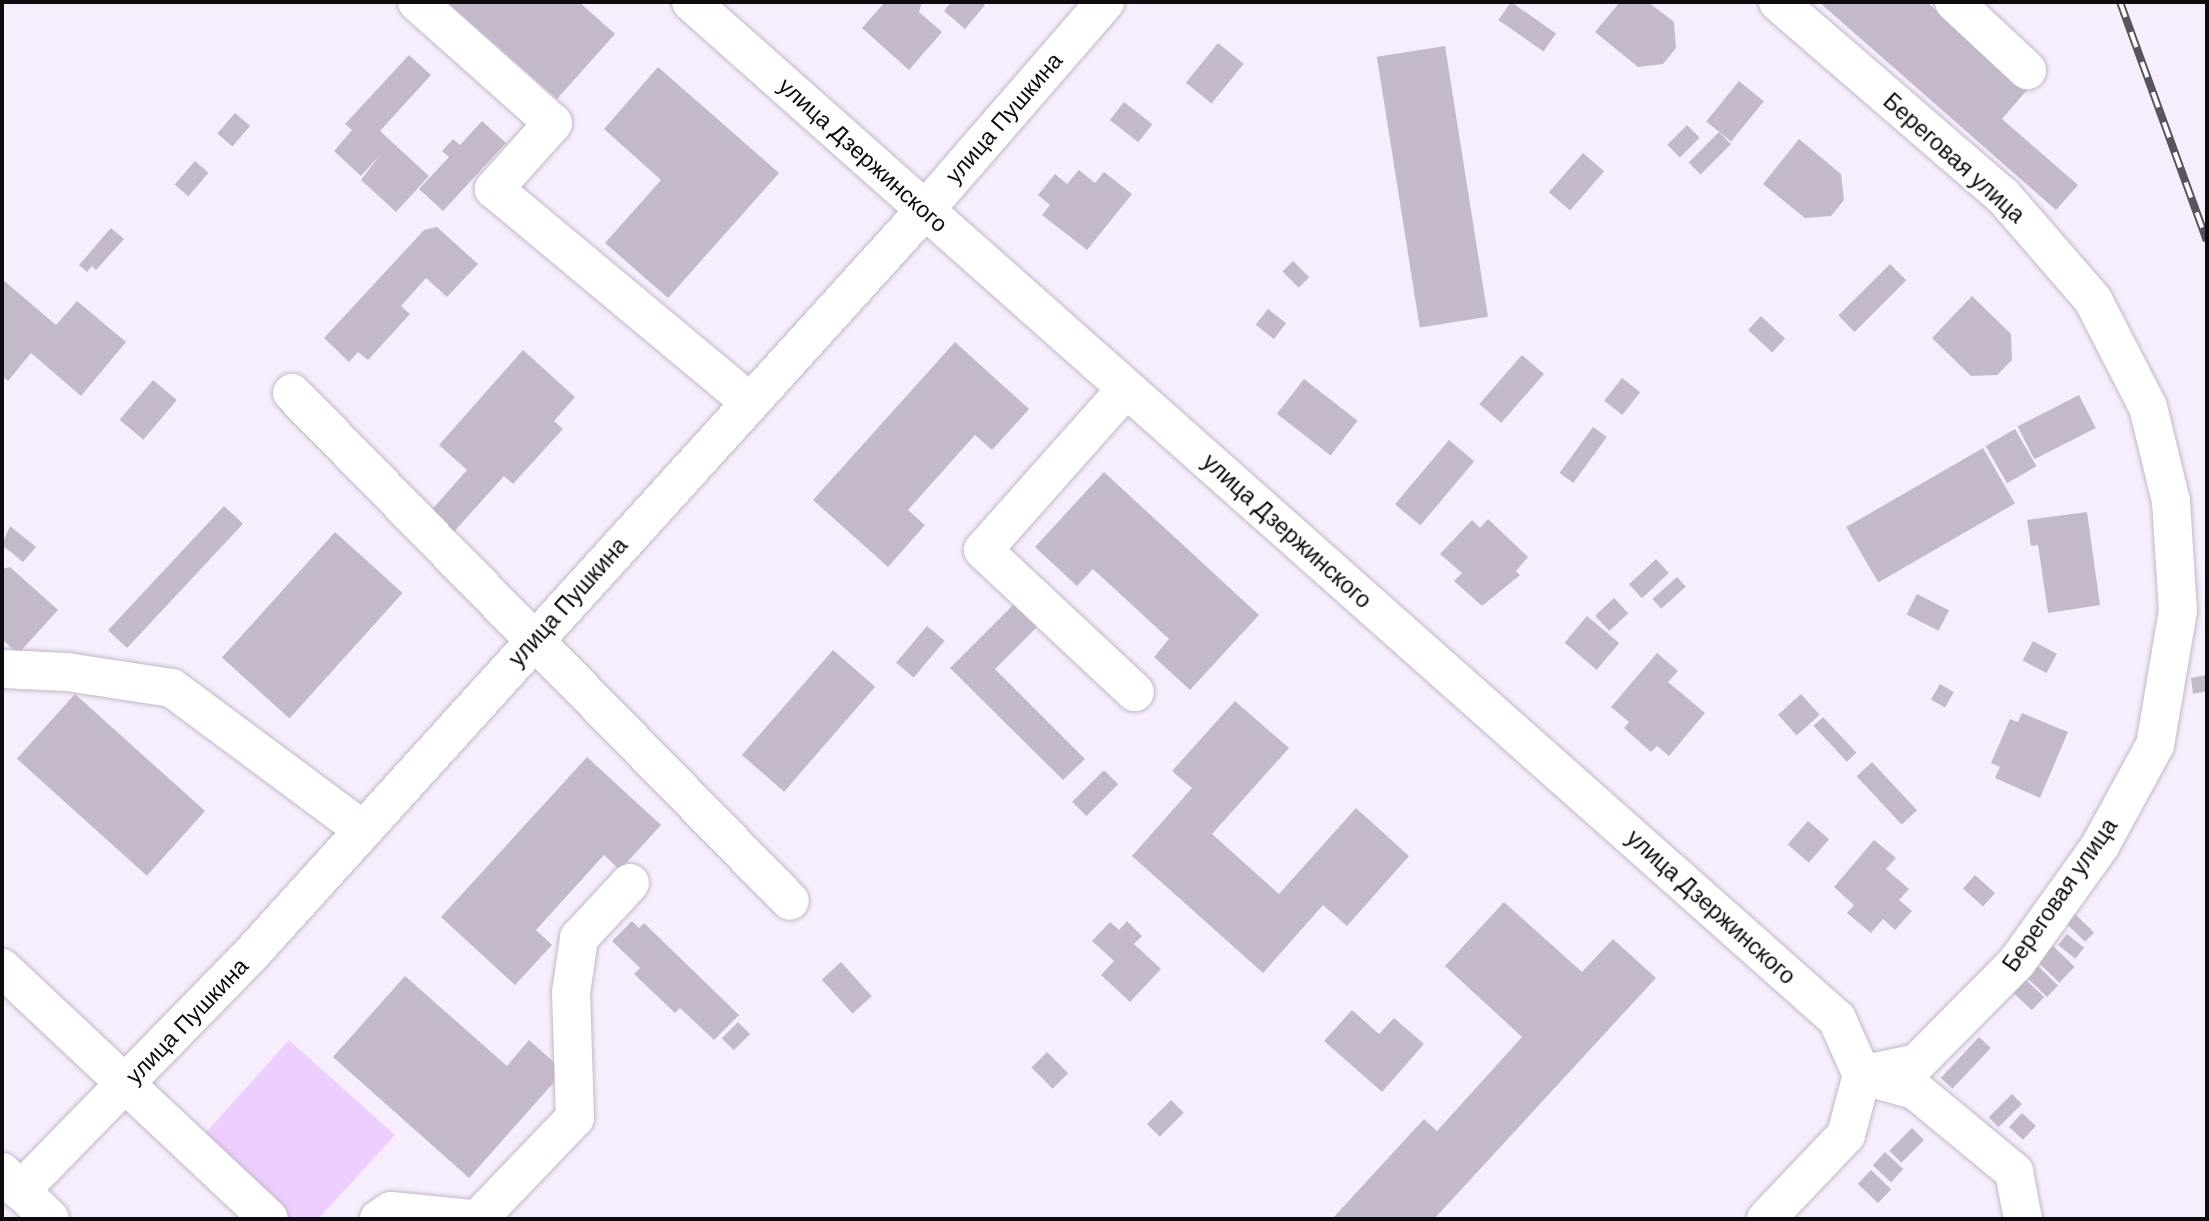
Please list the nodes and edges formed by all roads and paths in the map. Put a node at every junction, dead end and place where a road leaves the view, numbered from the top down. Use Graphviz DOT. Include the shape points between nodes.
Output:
graph roads {
  1 [pos="417,2"];
  2 [pos="691,2"];
  3 [pos="1105,2"];
  4 [pos="1954,2"];
  5 [pos="1782,3"];
  6 [pos="2026,70"];
  7 [pos="925,210"];
  8 [pos="1126,388"];
  9 [pos="292,393"];
  10 [pos="750,402"];
  11 [pos="534,640"];
  12 [pos="2,669"];
  13 [pos="1135,692"];
  14 [pos="362,828"];
  15 [pos="630,883"];
  16 [pos="790,901"];
  17 [pos="2,968"];
  18 [pos="1862,1075"];
  19 [pos="125,1084"];
  20 [pos="11,1182"];
  21 [pos="50,1219"];
  22 [pos="269,1219"];
  23 [pos="379,1219"];
  24 [pos="471,1219"];
  25 [pos="478,1219"];
  26 [pos="1766,1219"];
  27 [pos="2024,1219"];
  1 -- 10 [label="street" via="553,123 494,189"];
  2 -- 7 [label="street, улица Дзержинского"];
  3 -- 7 [label="street, улица Пушкина"];
  4 -- 6 [label="street"];
  5 -- 18 [label="street, Береговая улица" via="2003,196 2093,300 2148,407 2171,501 2178,611 2149,756 2101,846 2017,962 1917,1063"];
  7 -- 8 [label="street, улица Дзержинского"];
  7 -- 10 [label="street, улица Пушкина"];
  8 -- 13 [label="street" via="983,550"];
  8 -- 18 [label="street, улица Дзержинского" via="1838,1019"];
  9 -- 11 [label="street"];
  10 -- 11 [label="street, улица Пушкина"];
  11 -- 14 [label="street, улица Пушкина"];
  11 -- 16 [label="street"];
  12 -- 14 [label="street" via="67,672 172,688"];
  14 -- 19 [label="street, улица Пушкина"];
  15 -- 25 [label="street" via="579,938 571,993 575,1118"];
  17 -- 19 [label="street"];
  18 -- 26 [label="street" via="1846,1135"];
  18 -- 27 [label="street" via="1914,1090 2014,1172"];
  19 -- 20 [label="street, улица Пушкина"];
  19 -- 22 [label="street"];
  20 -- 21 [label="street"];
  23 -- 24 [label="street" via="391,1211"];
}
